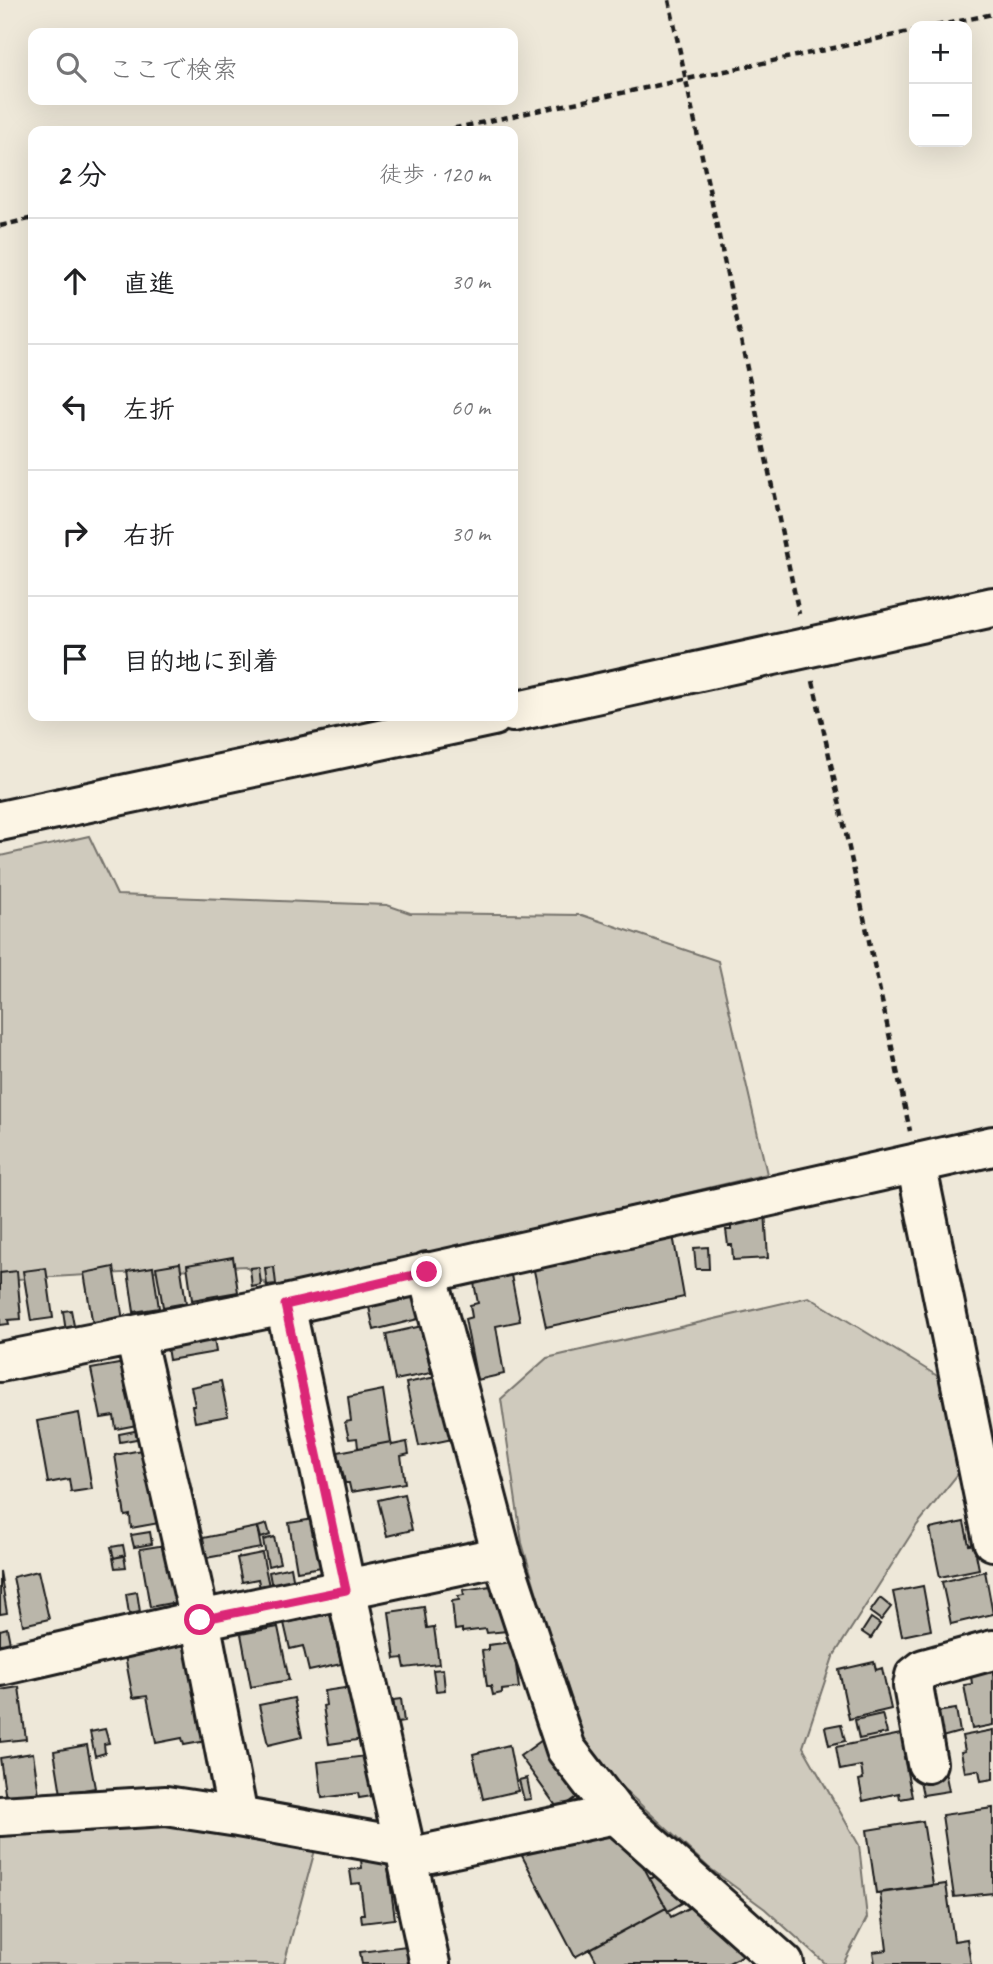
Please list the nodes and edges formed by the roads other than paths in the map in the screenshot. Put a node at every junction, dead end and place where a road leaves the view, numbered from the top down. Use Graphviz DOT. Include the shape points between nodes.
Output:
graph roads {
  1 [pos="993,607"];
  2 [pos="518,711"];
  3 [pos="470,721"];
  4 [pos="0,821"];
  5 [pos="993,1146"];
  6 [pos="916,1163"];
  7 [pos="427,1272"];
  8 [pos="285,1305"];
  9 [pos="135,1336"];
  10 [pos="0,1362"];
  11 [pos="993,1541"];
  12 [pos="502,1556"];
  13 [pos="346,1590"];
  14 [pos="200,1620"];
  15 [pos="993,1650"];
  16 [pos="0,1667"];
  17 [pos="927,1763"];
  18 [pos="616,1814"];
  19 [pos="0,1816"];
  20 [pos="238,1817"];
  21 [pos="406,1852"];
  22 [pos="430,1964"];
  23 [pos="783,1964"];
  1 -- 2 [label="street"];
  3 -- 4 [label="street"];
  5 -- 6 [label="street"];
  6 -- 7 [label="street"];
  6 -- 11 [label="street"];
  7 -- 8 [label="street"];
  7 -- 12 [label="street"];
  8 -- 9 [label="street"];
  8 -- 13 [label="street"];
  9 -- 10 [label="street"];
  9 -- 14 [label="street"];
  12 -- 13 [label="street"];
  12 -- 18 [label="street" via="566,1749"];
  13 -- 14 [label="street"];
  13 -- 21 [label="street"];
  14 -- 16 [label="street"];
  14 -- 20 [label="street"];
  15 -- 17 [label="street" via="924,1669 915,1676"];
  18 -- 21 [label="street"];
  18 -- 23 [label="street"];
  19 -- 20 [label="street" via="166,1805"];
  20 -- 21 [label="street"];
  21 -- 22 [label="street"];
}
